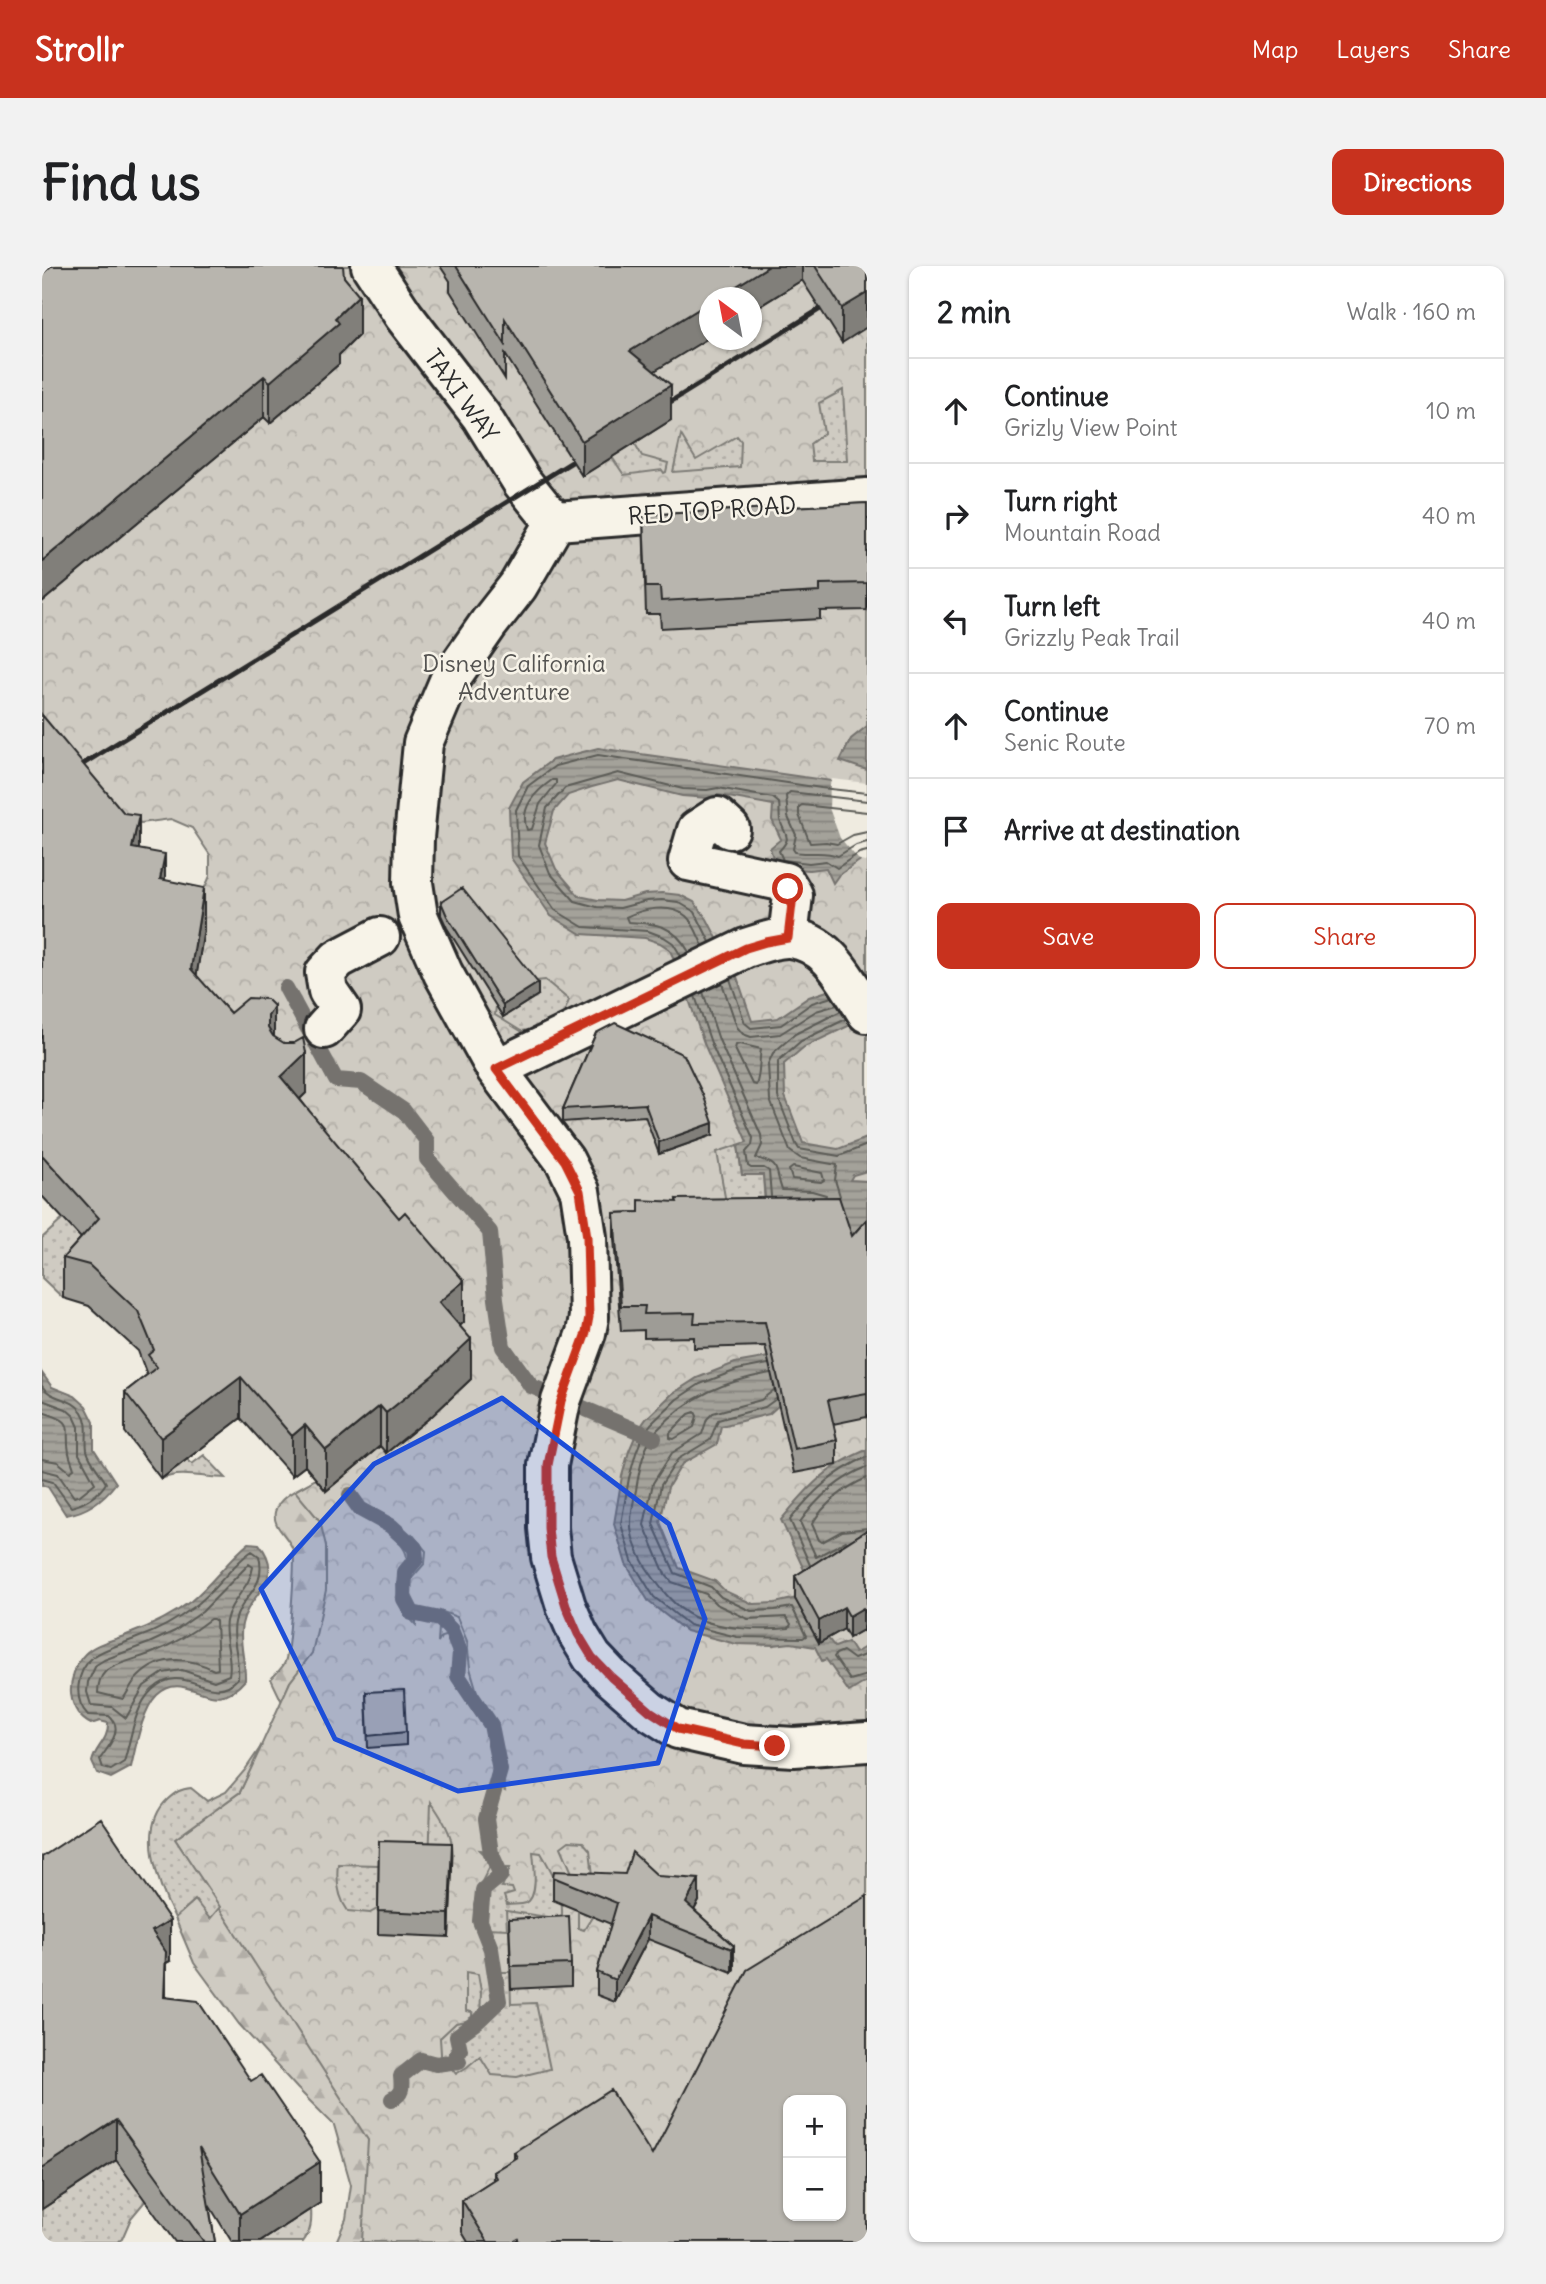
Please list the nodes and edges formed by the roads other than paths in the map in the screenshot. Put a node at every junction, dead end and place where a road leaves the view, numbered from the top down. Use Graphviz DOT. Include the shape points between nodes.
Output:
graph roads {
  1 [pos="372,266"];
  2 [pos="867,498"];
  3 [pos="556,521"];
  4 [pos="730,829"];
  5 [pos="380,937"];
  6 [pos="788,938"];
  7 [pos="867,1013"];
  8 [pos="324,1029"];
  9 [pos="496,1069"];
  10 [pos="867,1742"];
  1 -- 3 [label="street, TAXI WAY" via="404,316 481,415 522,482"];
  2 -- 3 [label="street, RED TOP ROAD"];
  3 -- 9 [label="street" via="518,586 450,679 423,743 414,838 418,916 443,973"];
  4 -- 6 [label="street" via="717,817 697,830 688,861 785,882 793,895"];
  5 -- 8 [label="street" via="338,959 325,973 328,991 341,1010"];
  6 -- 7 [label="street" via="820,948"];
  6 -- 9 [label="street" via="746,948"];
  9 -- 10 [label="street" via="565,1161 580,1191 587,1237 589,1317 561,1401 548,1465 551,1557 578,1634 592,1657 642,1704 678,1729 744,1744 794,1747"];
}
